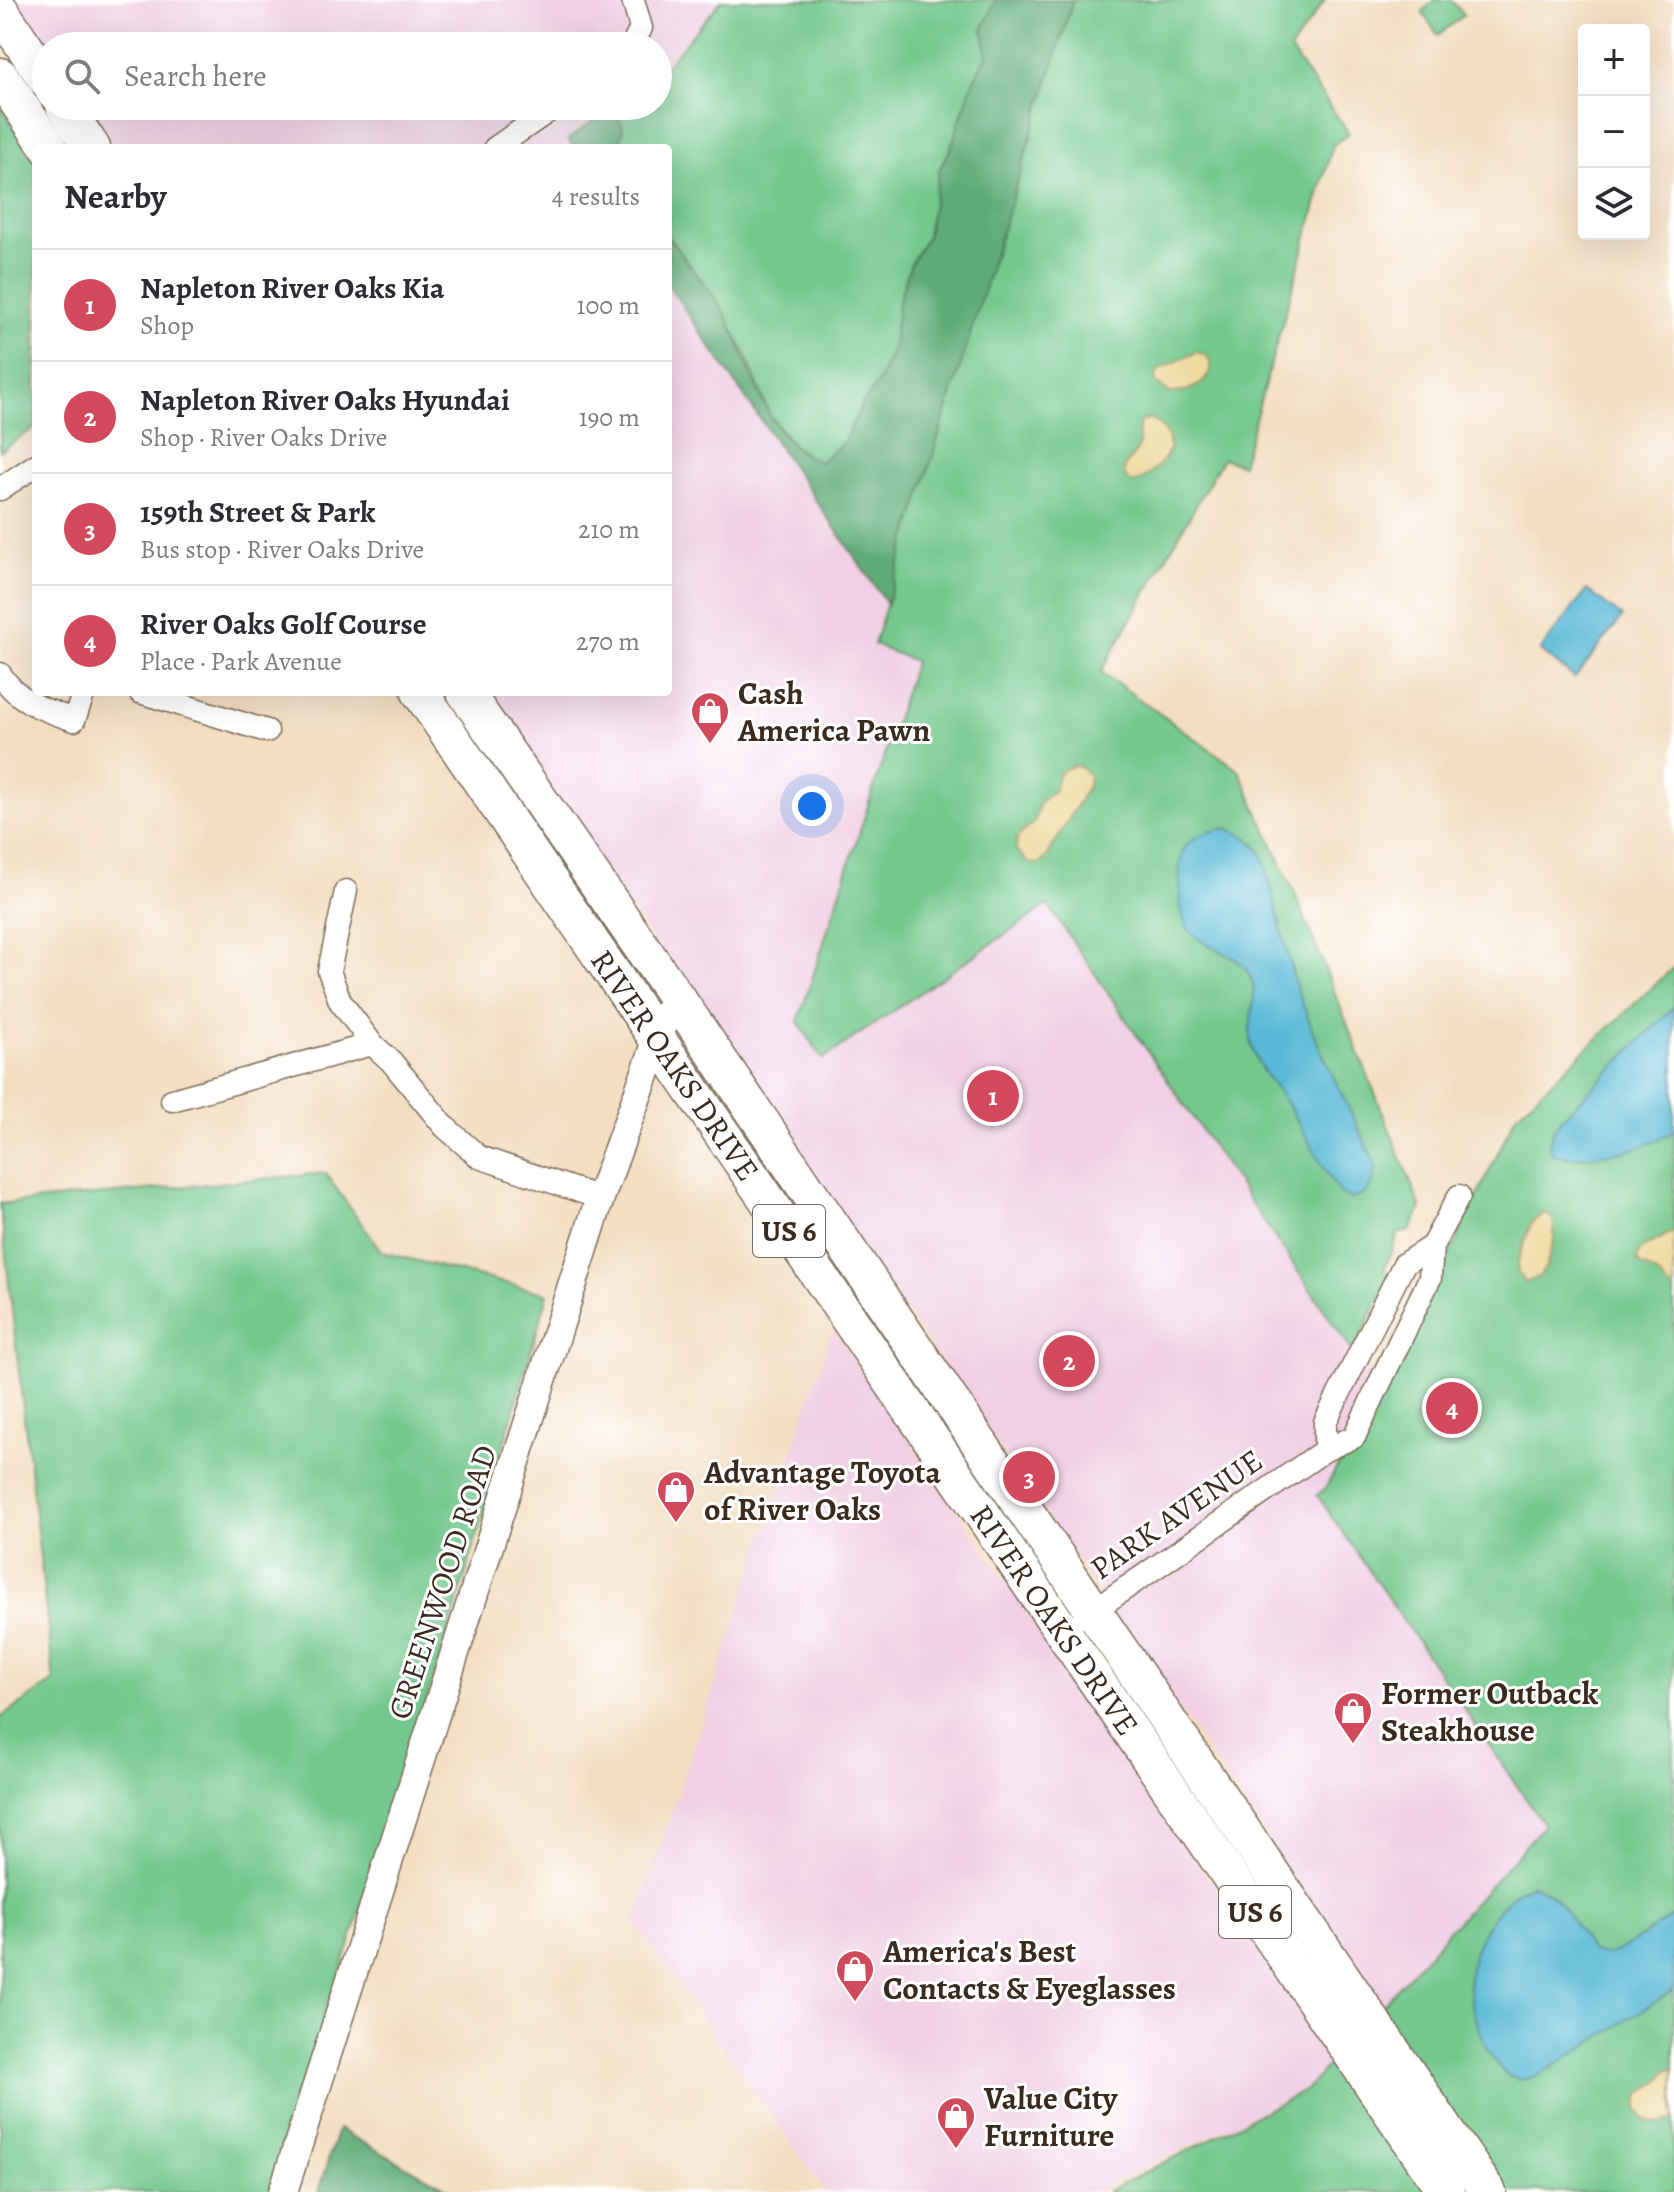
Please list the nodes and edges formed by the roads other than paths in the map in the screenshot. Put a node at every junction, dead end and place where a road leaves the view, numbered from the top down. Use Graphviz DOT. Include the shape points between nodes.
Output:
graph roads {
  1 [pos="633,0"];
  2 [pos="0,10"];
  3 [pos="636,32"];
  4 [pos="32,58"];
  5 [pos="0,76"];
  6 [pos="73,120"];
  7 [pos="536,120"];
  8 [pos="46,144"];
  9 [pos="89,144"];
  10 [pos="501,144"];
  11 [pos="32,468"];
  12 [pos="0,489"];
  13 [pos="0,674"];
  14 [pos="83,696"];
  15 [pos="153,696"];
  16 [pos="423,696"];
  17 [pos="468,696"];
  18 [pos="267,731"];
  19 [pos="346,891"];
  20 [pos="674,995"];
  21 [pos="660,1040"];
  22 [pos="372,1044"];
  23 [pos="172,1100"];
  24 [pos="1459,1196"];
  25 [pos="600,1198"];
  26 [pos="1432,1246"];
  27 [pos="1325,1450"];
  28 [pos="1093,1610"];
  29 [pos="1063,1631"];
  30 [pos="283,2192"];
  31 [pos="1446,2192"];
  32 [pos="1488,2192"];
  1 -- 3 [label="street"];
  2 -- 4 [label="main road"];
  5 -- 8 [label="main road"];
  6 -- 9 [label="main road"];
  7 -- 10 [label="street"];
  11 -- 12 [label="street"];
  13 -- 14 [label="street" via="34,707 74,720"];
  15 -- 18 [label="street"];
  16 -- 21 [label="main road, RIVER OAKS DRIVE / US 6"];
  17 -- 20 [label="main road, RIVER OAKS DRIVE / US 6"];
  19 -- 22 [label="street" via="329,971 340,1001"];
  20 -- 21 [label="street, GREENWOOD ROAD"];
  20 -- 28 [label="main road, RIVER OAKS DRIVE / US 6"];
  21 -- 25 [label="street, GREENWOOD ROAD"];
  21 -- 29 [label="main road, RIVER OAKS DRIVE / US 6"];
  22 -- 23 [label="street"];
  22 -- 25 [label="street" via="445,1127 479,1157"];
  24 -- 26 [label="street, PARK AVENUE"];
  25 -- 30 [label="street, GREENWOOD ROAD"];
  26 -- 27 [label="street, PARK AVENUE" via="1404,1264 1325,1422"];
  26 -- 27 [label="street, PARK AVENUE" via="1430,1278 1354,1437"];
  27 -- 28 [label="street, PARK AVENUE"];
  28 -- 29 [label="street, PARK AVENUE"];
  28 -- 32 [label="main road, RIVER OAKS DRIVE / US 6"];
  29 -- 31 [label="main road, RIVER OAKS DRIVE / US 6"];
}
